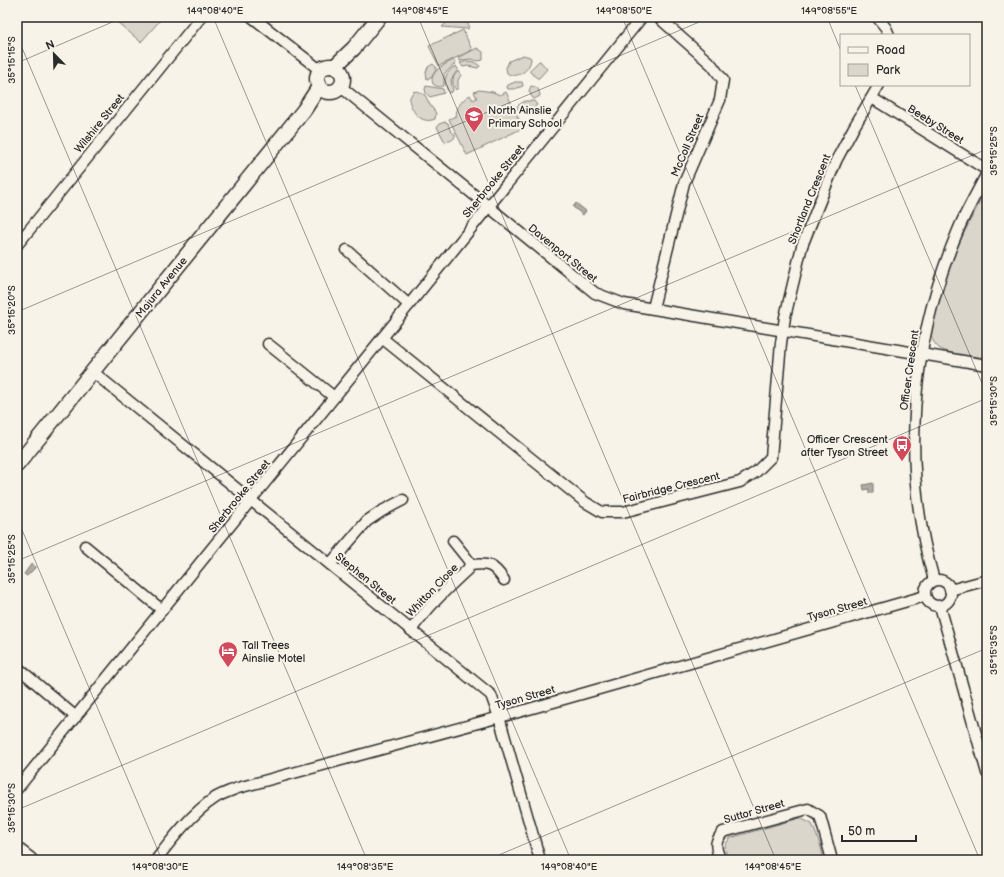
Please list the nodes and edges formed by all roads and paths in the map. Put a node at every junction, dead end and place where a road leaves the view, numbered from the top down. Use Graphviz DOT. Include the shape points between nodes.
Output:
graph roads {
  1 [pos="201,17"];
  2 [pos="252,17"];
  3 [pos="379,17"];
  4 [pos="642,17"];
  5 [pos="658,17"];
  6 [pos="877,17"];
  7 [pos="889,34"];
  8 [pos="320,70"];
  9 [pos="333,81"];
  10 [pos="878,86"];
  11 [pos="872,98"];
  12 [pos="987,170"];
  13 [pos="987,173"];
  14 [pos="488,207"];
  15 [pos="17,245"];
  16 [pos="347,250"];
  17 [pos="409,305"];
  18 [pos="653,308"];
  19 [pos="783,330"];
  20 [pos="382,338"];
  21 [pos="268,344"];
  22 [pos="917,353"];
  23 [pos="987,365"];
  24 [pos="93,372"];
  25 [pos="334,397"];
  26 [pos="17,466"];
  27 [pos="251,500"];
  28 [pos="403,500"];
  29 [pos="453,541"];
  30 [pos="85,546"];
  31 [pos="330,564"];
  32 [pos="470,565"];
  33 [pos="504,580"];
  34 [pos="934,580"];
  35 [pos="987,580"];
  36 [pos="950,590"];
  37 [pos="925,596"];
  38 [pos="940,606"];
  39 [pos="162,610"];
  40 [pos="411,630"];
  41 [pos="17,667"];
  42 [pos="76,716"];
  43 [pos="499,717"];
  44 [pos="985,755"];
  45 [pos="987,773"];
  46 [pos="17,790"];
  47 [pos="17,850"];
  48 [pos="30,860"];
  49 [pos="156,860"];
  50 [pos="540,860"];
  51 [pos="720,860"];
  52 [pos="832,860"];
  1 -- 15 [label="street, Wilshire Street"];
  2 -- 8 [label="street"];
  3 -- 9 [label="main road" via="354,48"];
  4 -- 14 [label="street, Sherbrooke Street"];
  5 -- 18 [label="street, McColl Street" via="712,65 723,80 720,100 684,183"];
  6 -- 7 [label="street"];
  8 -- 9 [label="main road" via="326,66"];
  9 -- 14 [label="street, Davenport Street"];
  9 -- 24 [label="main road, Majura Avenue" via="304,110"];
  10 -- 11 [label="street, Shortland Crescent"];
  11 -- 12 [label="street, Beeby Street"];
  11 -- 19 [label="street, Shortland Crescent" via="836,161 802,246"];
  13 -- 22 [label="street, Officer Crescent" via="957,232 942,271"];
  14 -- 17 [label="street, Sherbrooke Street"];
  14 -- 18 [label="street, Davenport Street" via="595,294 624,304"];
  16 -- 17 [label="street"];
  17 -- 20 [label="street, Sherbrooke Street"];
  18 -- 19 [label="street, Davenport Street"];
  19 -- 20 [label="street, Fairbridge Crescent" via="771,457 756,472 740,482 623,512 602,512 584,502"];
  19 -- 22 [label="street, Davenport Street"];
  20 -- 25 [label="street, Sherbrooke Street"];
  21 -- 25 [label="street"];
  22 -- 23 [label="street, Davenport Street"];
  22 -- 34 [label="street, Officer Crescent" via="913,440 919,510"];
  24 -- 26 [label="main road, Majura Avenue"];
  24 -- 27 [label="street, Stephen Street"];
  25 -- 27 [label="street, Sherbrooke Street"];
  27 -- 31 [label="street, Stephen Street"];
  27 -- 39 [label="street, Sherbrooke Street"];
  28 -- 31 [label="street" via="367,521"];
  29 -- 32 [label="street, Whitton Close"];
  30 -- 39 [label="street"];
  31 -- 40 [label="street, Stephen Street"];
  32 -- 33 [label="street, Whitton Close" via="490,565"];
  32 -- 40 [label="street, Whitton Close"];
  34 -- 36 [label="street" via="943,581"];
  34 -- 37 [label="street" via="928,585"];
  35 -- 36 [label="street"];
  36 -- 38 [label="street" via="949,600"];
  37 -- 38 [label="street" via="931,604"];
  37 -- 43 [label="street, Tyson Street"];
  38 -- 44 [label="street"];
  39 -- 42 [label="street, Sherbrooke Street"];
  40 -- 43 [label="street, Stephen Street" via="491,695"];
  41 -- 42 [label="street"];
  42 -- 46 [label="street, Sherbrooke Street"];
  43 -- 49 [label="street, Tyson Street" via="238,788 215,798 198,811"];
  43 -- 50 [label="street, Stephen Street"];
  44 -- 45 [label="street"];
  47 -- 48 [label="main road"];
  51 -- 52 [label="street, Suttor Street" via="716,845 723,832 808,809 820,816"];
}
